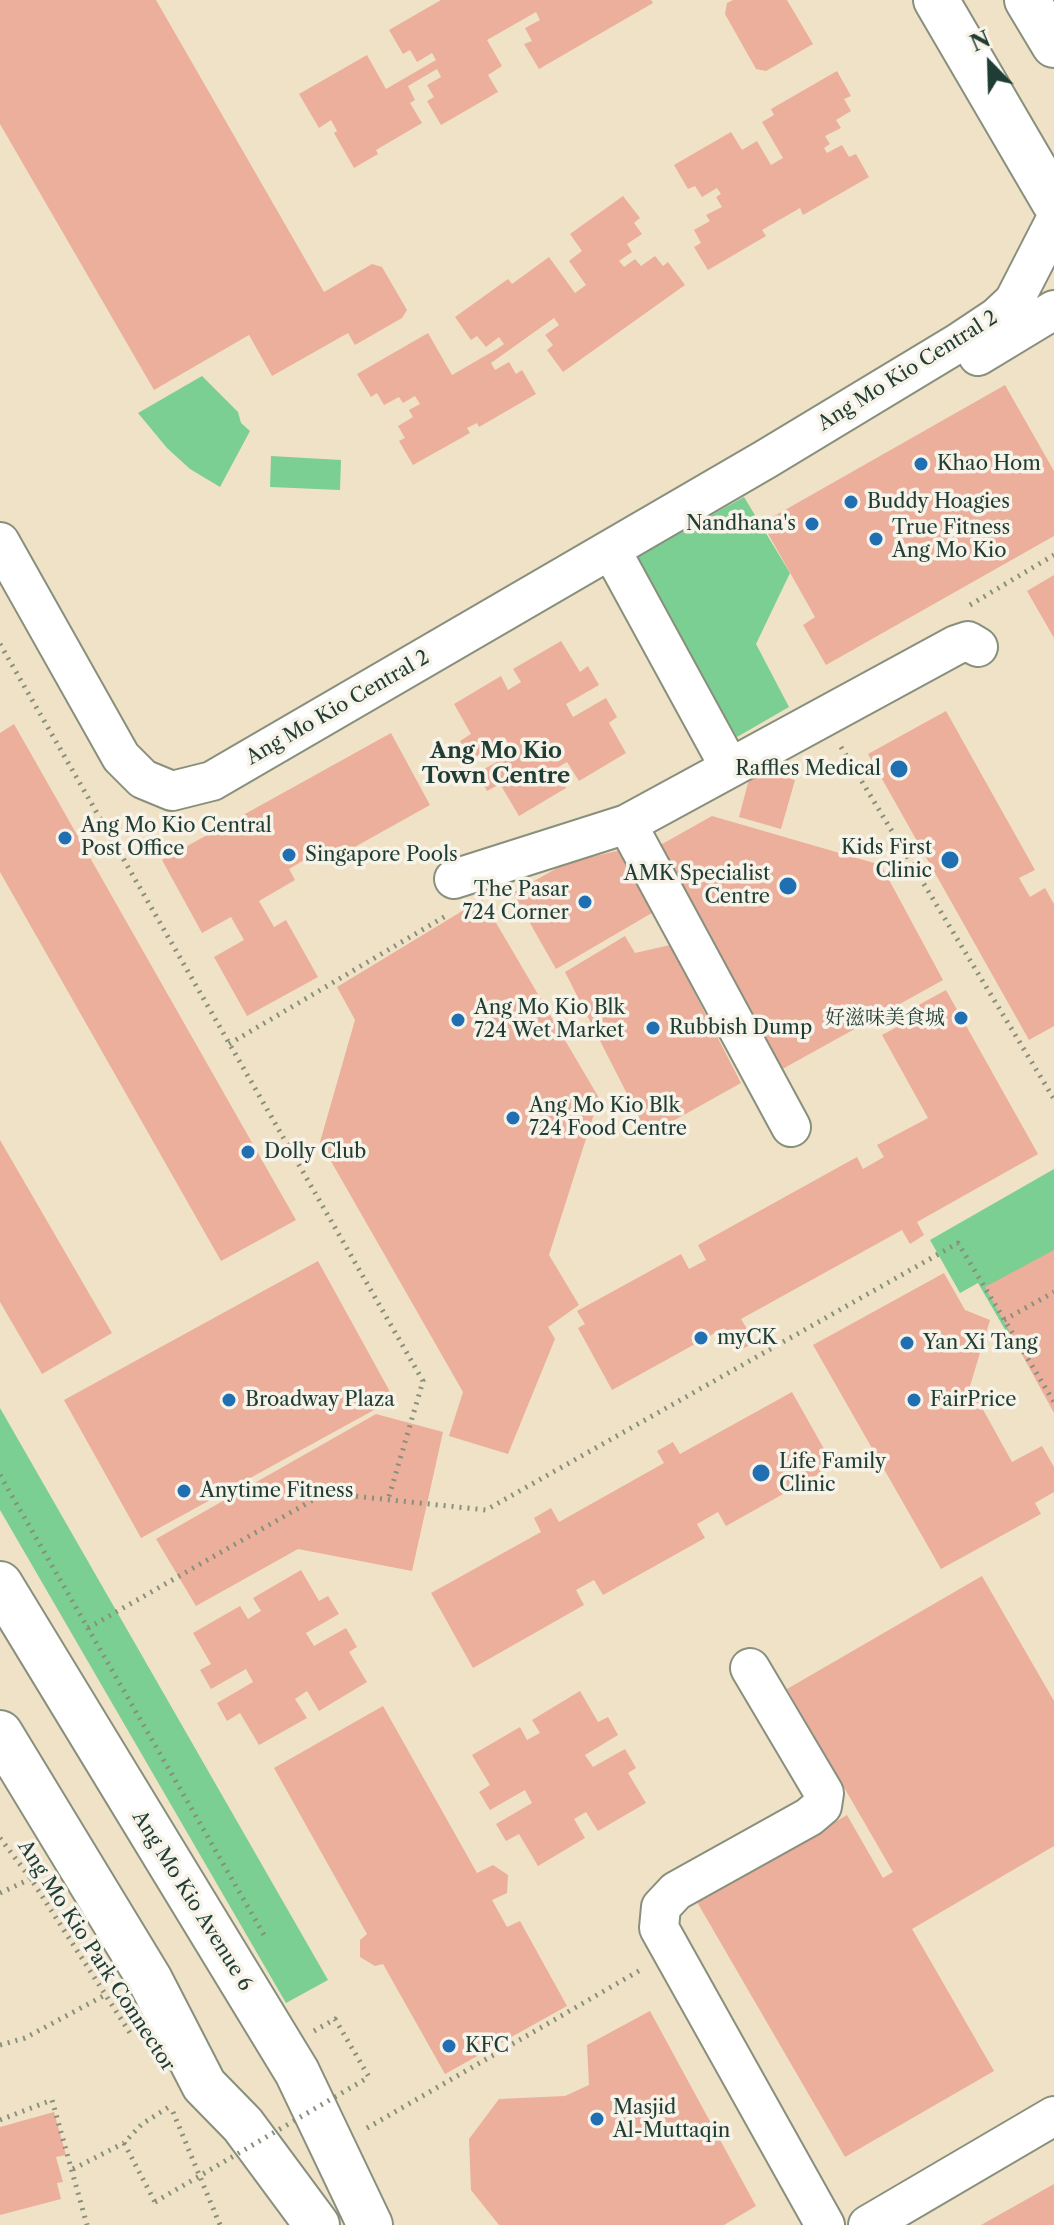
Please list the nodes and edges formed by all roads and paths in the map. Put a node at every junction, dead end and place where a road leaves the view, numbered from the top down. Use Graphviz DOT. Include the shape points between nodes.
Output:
graph roads {
  1 [pos="936,0"];
  2 [pos="1027,0"];
  3 [pos="1054,45"];
  4 [pos="1054,202"];
  5 [pos="1054,223"];
  6 [pos="1054,310"];
  7 [pos="766,459"];
  8 [pos="0,542"];
  9 [pos="611,550"];
  10 [pos="0,644"];
  11 [pos="978,647"];
  12 [pos="835,739"];
  13 [pos="730,768"];
  14 [pos="627,824"];
  15 [pos="454,879"];
  16 [pos="1054,1099"];
  17 [pos="791,1127"];
  18 [pos="1054,1292"];
  19 [pos="1004,1320"];
  20 [pos="1054,1402"];
  21 [pos="0,1475"];
  22 [pos="388,1500"];
  23 [pos="0,1584"];
  24 [pos="88,1628"];
  25 [pos="750,1668"];
  26 [pos="1,1737"];
  27 [pos="0,1838"];
  28 [pos="30,1879"];
  29 [pos="0,1893"];
  30 [pos="270,1947"];
  31 [pos="672,1952"];
  32 [pos="106,1995"];
  33 [pos="310,2015"];
  34 [pos="131,2034"];
  35 [pos="308,2040"];
  36 [pos="0,2045"];
  37 [pos="344,2075"];
  38 [pos="165,2095"];
  39 [pos="356,2100"];
  40 [pos="170,2106"];
  41 [pos="362,2114"];
  42 [pos="1054,2116"];
  43 [pos="0,2120"];
  44 [pos="367,2128"];
  45 [pos="373,2142"];
  46 [pos="124,2143"];
  47 [pos="73,2169"];
  48 [pos="87,2225"];
  49 [pos="220,2225"];
  50 [pos="317,2225"];
  51 [pos="370,2225"];
  52 [pos="825,2225"];
  53 [pos="868,2225"];
  1 -- 4 [label="main road"];
  2 -- 3 [label="main road"];
  5 -- 7 [label="street, Ang Mo Kio Central 2" via="1028,278 997,317"];
  6 -- 7 [label="street, Ang Mo Kio Central 2" via="834,438 790,457"];
  7 -- 9 [label="street, Ang Mo Kio Central 2"];
  8 -- 9 [label="street, Ang Mo Kio Central 2" via="121,757 143,779 172,791 212,781"];
  9 -- 13 [label="street"];
  10 -- 22 [label="path" via="423,1381"];
  11 -- 13 [label="street" via="968,641 956,645"];
  12 -- 16 [label="path"];
  13 -- 14 [label="street"];
  14 -- 15 [label="street"];
  14 -- 17 [label="street"];
  18 -- 19 [label="path"];
  19 -- 20 [label="path"];
  19 -- 22 [label="path" via="958,1243 486,1510"];
  21 -- 24 [label="path"];
  22 -- 24 [label="path" via="325,1493"];
  23 -- 35 [label="main road, Ang Mo Kio Avenue 6"];
  24 -- 30 [label="path"];
  25 -- 31 [label="street" via="823,1807 676,1891 658,1918"];
  26 -- 50 [label="main road" via="150,1980 204,2085 243,2125"];
  27 -- 32 [label="path, Ang Mo Kio Park Connector"];
  28 -- 29 [label="path"];
  31 -- 44 [label="path"];
  31 -- 52 [label="street"];
  32 -- 34 [label="path, Ang Mo Kio Park Connector"];
  32 -- 36 [label="path" via="25,2038"];
  33 -- 35 [label="path"];
  35 -- 46 [label="path, bridge" via="335,2019 369,2077 155,2202"];
  35 -- 51 [label="main road, Ang Mo Kio Avenue 6"];
  37 -- 39 [label="path"];
  38 -- 40 [label="path, Ang Mo Kio Park Connector"];
  40 -- 46 [label="path"];
  40 -- 49 [label="path, Ang Mo Kio Park Connector"];
  41 -- 44 [label="path"];
  42 -- 53 [label="street"];
  43 -- 47 [label="path" via="52,2100"];
  44 -- 45 [label="path"];
  46 -- 47 [label="path"];
  47 -- 48 [label="path"];
}
